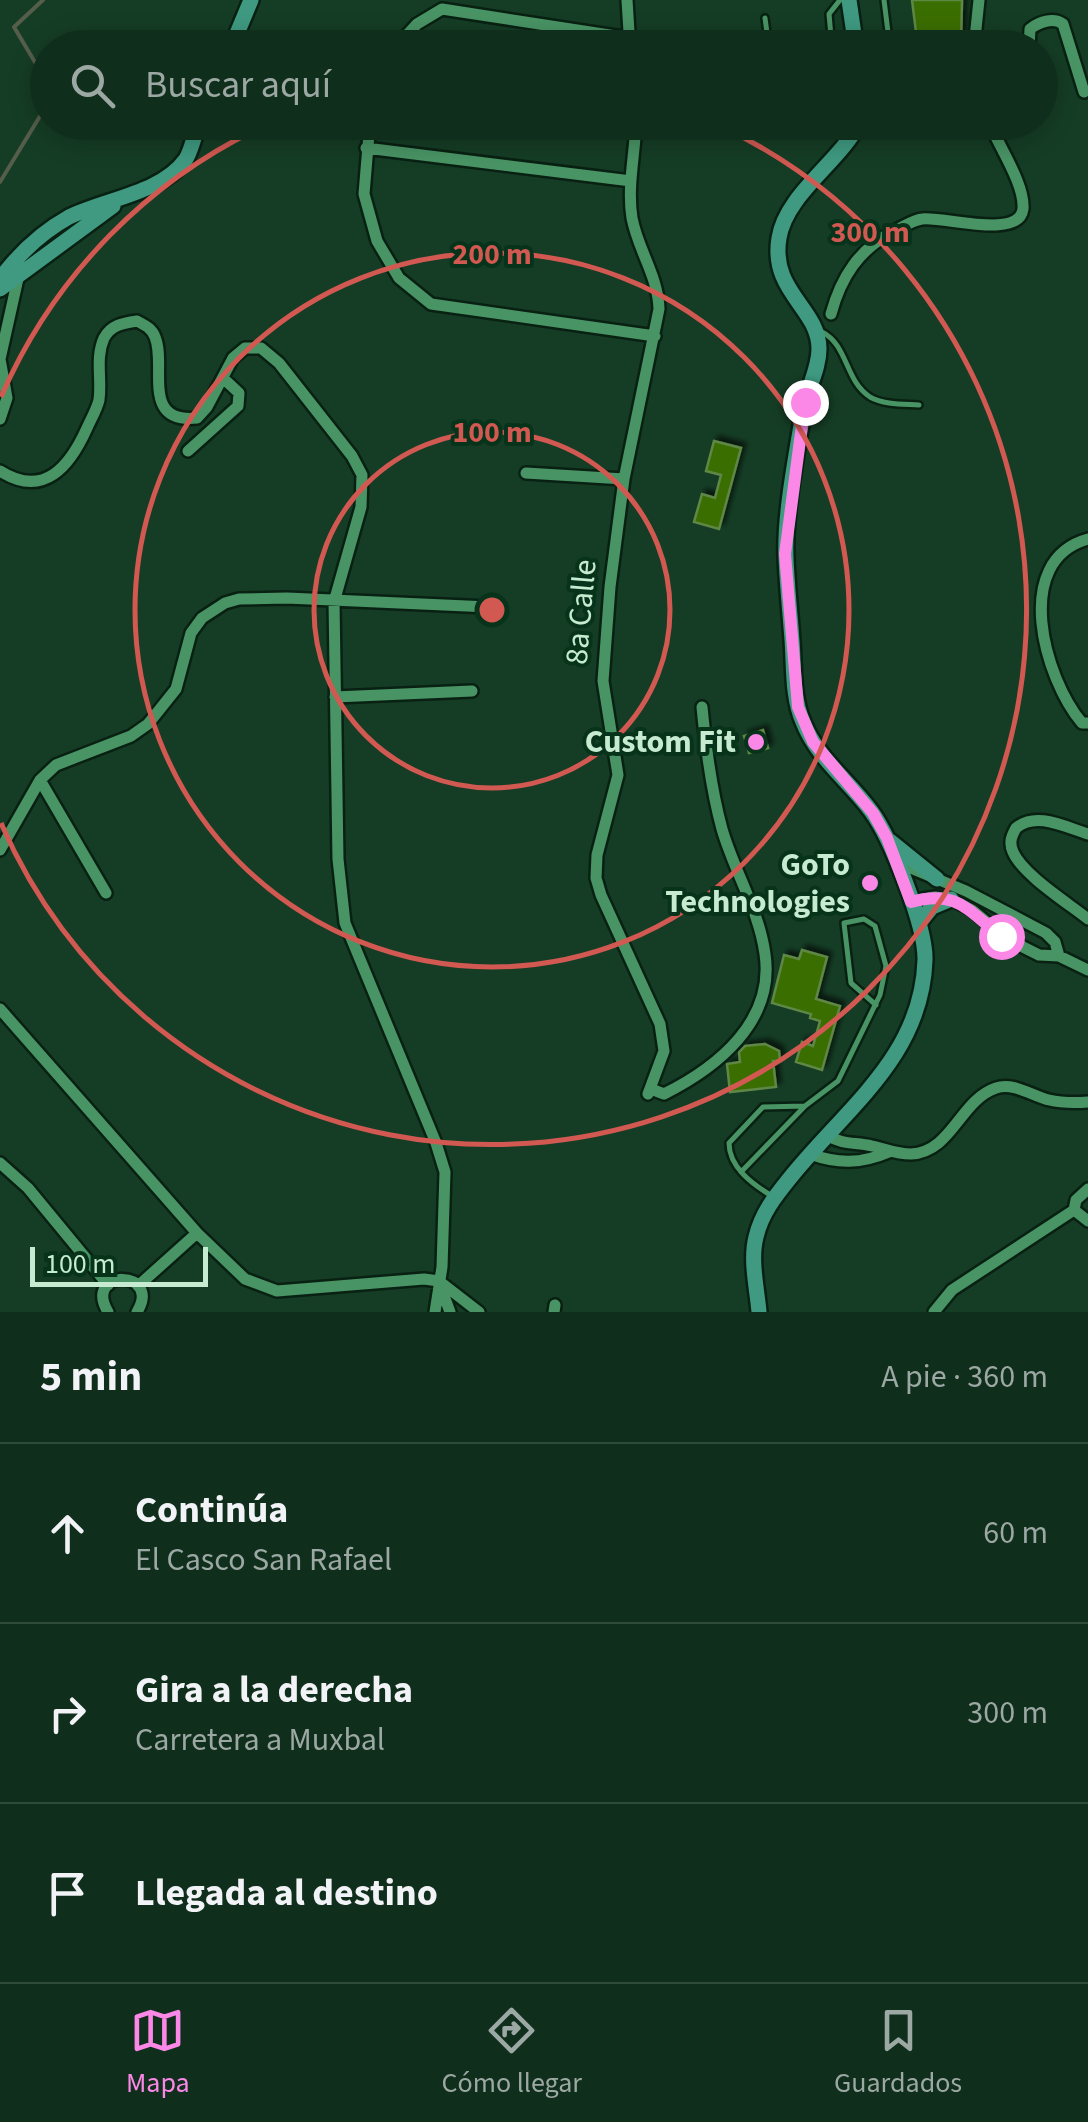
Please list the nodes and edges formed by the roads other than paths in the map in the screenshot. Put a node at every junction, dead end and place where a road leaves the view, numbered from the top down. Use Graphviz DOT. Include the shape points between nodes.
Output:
graph roads {
  1 [pos="251,0"];
  2 [pos="627,0"];
  3 [pos="840,0"];
  4 [pos="849,0"];
  5 [pos="884,0"];
  6 [pos="980,0"];
  7 [pos="765,18"];
  8 [pos="977,19"];
  9 [pos="238,30"];
  10 [pos="412,30"];
  11 [pos="558,30"];
  12 [pos="629,30"];
  13 [pos="767,30"];
  14 [pos="830,30"];
  15 [pos="853,30"];
  16 [pos="888,30"];
  17 [pos="976,30"];
  18 [pos="980,30"];
  19 [pos="1030,30"];
  20 [pos="1084,92"];
  21 [pos="192,140"];
  22 [pos="367,140"];
  23 [pos="634,140"];
  24 [pos="851,140"];
  25 [pos="997,140"];
  26 [pos="366,148"];
  27 [pos="631,180"];
  28 [pos="120,200"];
  29 [pos="59,224"];
  30 [pos="67,239"];
  31 [pos="35,249"];
  32 [pos="19,274"];
  33 [pos="0,279"];
  34 [pos="0,289"];
  35 [pos="830,314"];
  36 [pos="814,329"];
  37 [pos="656,336"];
  38 [pos="0,359"];
  39 [pos="223,378"];
  40 [pos="920,406"];
  41 [pos="0,419"];
  42 [pos="188,451"];
  43 [pos="0,471"];
  44 [pos="526,473"];
  45 [pos="624,479"];
  46 [pos="1088,539"];
  47 [pos="334,602"];
  48 [pos="488,606"];
  49 [pos="472,690"];
  50 [pos="335,697"];
  51 [pos="702,708"];
  52 [pos="1088,724"];
  53 [pos="40,780"];
  54 [pos="1088,834"];
  55 [pos="887,838"];
  56 [pos="0,850"];
  57 [pos="896,862"];
  58 [pos="937,879"];
  59 [pos="106,893"];
  60 [pos="951,899"];
  61 [pos="911,902"];
  62 [pos="1016,919"];
  63 [pos="1088,919"];
  64 [pos="919,923"];
  65 [pos="1007,939"];
  66 [pos="1059,956"];
  67 [pos="1088,970"];
  68 [pos="876,1005"];
  69 [pos="0,1009"];
  70 [pos="1088,1102"];
  71 [pos="805,1106"];
  72 [pos="828,1136"];
  73 [pos="889,1152"];
  74 [pos="810,1154"];
  75 [pos="0,1163"];
  76 [pos="742,1172"];
  77 [pos="1088,1190"];
  78 [pos="774,1198"];
  79 [pos="1074,1210"];
  80 [pos="1088,1220"];
  81 [pos="197,1233"];
  82 [pos="439,1282"];
  83 [pos="108,1285"];
  84 [pos="138,1286"];
  85 [pos="108,1312"];
  86 [pos="137,1312"];
  87 [pos="435,1312"];
  88 [pos="450,1312"];
  89 [pos="478,1312"];
  90 [pos="759,1312"];
  91 [pos="934,1312"];
  1 -- 9 [label="main road"];
  2 -- 12 [label="street"];
  3 -- 14 [label="lane" via="829,14"];
  4 -- 15 [label="main road"];
  5 -- 16 [label="lane"];
  6 -- 8 [label="street"];
  7 -- 13 [label="lane"];
  8 -- 17 [label="street"];
  8 -- 18 [label="street"];
  10 -- 11 [label="street" via="442,9"];
  19 -- 20 [label="street" via="1049,21 1063,24"];
  21 -- 28 [label="main road" via="169,174"];
  22 -- 26 [label="street"];
  23 -- 27 [label="street, 8a Calle"];
  24 -- 36 [label="main road" via="795,201 779,238 788,292"];
  25 -- 35 [label="street" via="1016,183 1018,218 993,226 918,218 863,252 848,269"];
  26 -- 27 [label="street"];
  26 -- 37 [label="street" via="364,194 378,241 399,278 431,304"];
  27 -- 37 [label="street, 8a Calle" via="633,224 658,287"];
  28 -- 29 [label="main road"];
  28 -- 30 [label="main road"];
  29 -- 30 [label="main road"];
  29 -- 31 [label="main road"];
  30 -- 31 [label="main road"];
  31 -- 32 [label="main road"];
  31 -- 33 [label="main road"];
  32 -- 34 [label="main road"];
  32 -- 38 [label="street"];
  36 -- 40 [label="lane" via="837,341 848,372 871,397"];
  36 -- 55 [label="main road" via="819,348 805,402 785,554 798,707 813,742"];
  37 -- 45 [label="street, 8a Calle"];
  38 -- 41 [label="street" via="7,398"];
  39 -- 42 [label="street" via="239,393 238,406"];
  39 -- 43 [label="street" via="197,418 182,419 166,409 159,394 157,339 150,329 136,321 116,325 105,337 98,366 98,402 72,460 53,477 23,482"];
  39 -- 47 [label="street" via="245,348 261,348 289,374 362,475 361,507"];
  44 -- 45 [label="street"];
  45 -- 51 [label="street, 8a Calle" via="603,666 618,775 596,878 660,1024 664,1051 650,1091 664,1094 714,1064 752,1025 765,987 763,944 708,769"];
  46 -- 52 [label="street" via="1072,543 1051,562 1042,612 1057,684"];
  47 -- 48 [label="street"];
  47 -- 50 [label="street"];
  47 -- 53 [label="street" via="225,603 191,633 176,689 148,724 66,760"];
  49 -- 50 [label="street"];
  50 -- 82 [label="street" via="345,923 445,1172"];
  53 -- 56 [label="street"];
  53 -- 59 [label="street"];
  54 -- 63 [label="street" via="1031,820 1016,828 1010,846 1027,870"];
  55 -- 57 [label="main road"];
  55 -- 58 [label="main road"];
  57 -- 58 [label="street"];
  57 -- 61 [label="main road"];
  58 -- 62 [label="street"];
  60 -- 61 [label="street"];
  60 -- 64 [label="main road"];
  60 -- 65 [label="street"];
  61 -- 64 [label="main road"];
  62 -- 65 [label="street"];
  62 -- 66 [label="street" via="1051,937"];
  64 -- 72 [label="main road" via="925,951 917,1014 880,1075"];
  65 -- 66 [label="street" via="1045,958"];
  66 -- 67 [label="street"];
  68 -- 68 [label="lane" via="886,966 875,926 844,923 851,983"];
  68 -- 71 [label="lane" via="838,1081"];
  69 -- 81 [label="street"];
  70 -- 73 [label="street" via="994,1089 937,1144 914,1154"];
  71 -- 76 [label="lane"];
  71 -- 76 [label="lane" via="761,1109 729,1143"];
  72 -- 73 [label="street"];
  72 -- 74 [label="main road"];
  73 -- 74 [label="street" via="835,1162"];
  74 -- 78 [label="main road"];
  75 -- 83 [label="street"];
  76 -- 78 [label="lane"];
  77 -- 79 [label="street"];
  78 -- 90 [label="main road" via="754,1242"];
  79 -- 80 [label="street"];
  79 -- 91 [label="street" via="952,1290"];
  81 -- 82 [label="street" via="245,1279 266,1289"];
  81 -- 84 [label="street"];
  82 -- 87 [label="street"];
  82 -- 88 [label="street"];
  82 -- 89 [label="street"];
  83 -- 84 [label="street" via="123,1278"];
  83 -- 85 [label="street"];
  84 -- 86 [label="street" via="143,1298"];
}
